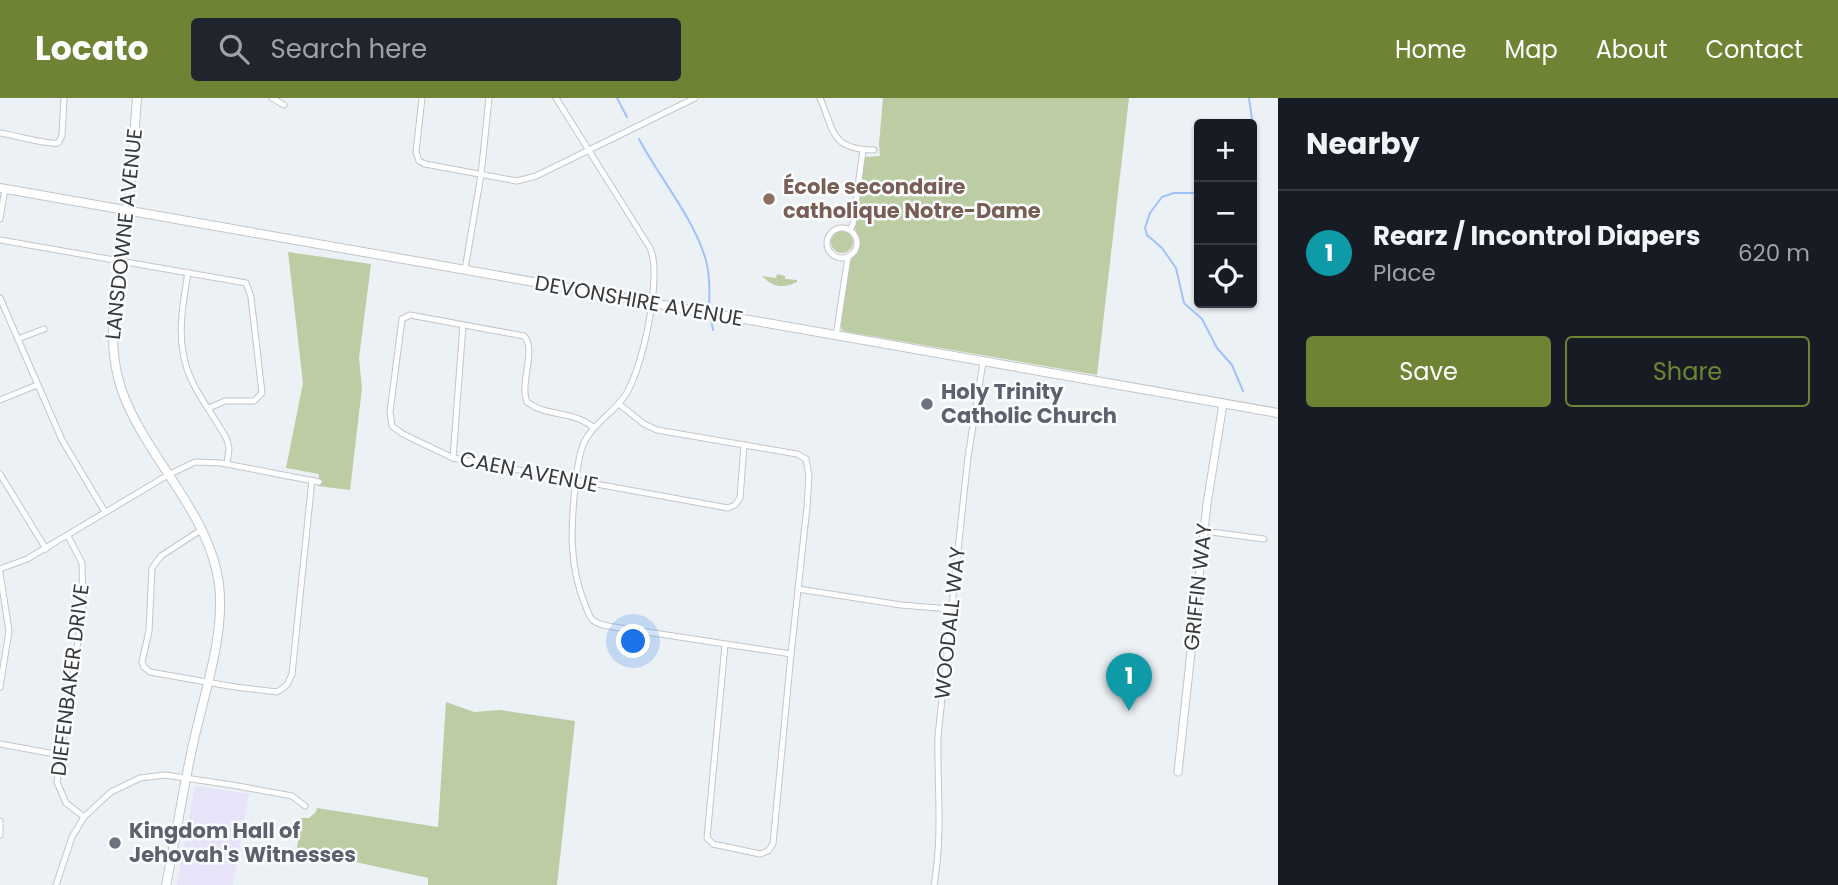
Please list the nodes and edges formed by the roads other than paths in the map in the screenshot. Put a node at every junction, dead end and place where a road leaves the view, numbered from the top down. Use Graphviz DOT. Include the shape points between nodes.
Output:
graph roads {
  1 [pos="64,98"];
  2 [pos="137,98"];
  3 [pos="272,98"];
  4 [pos="422,98"];
  5 [pos="489,98"];
  6 [pos="556,98"];
  7 [pos="676,98"];
  8 [pos="695,98"];
  9 [pos="820,98"];
  10 [pos="284,105"];
  11 [pos="679,106"];
  12 [pos="0,133"];
  13 [pos="589,150"];
  14 [pos="863,150"];
  15 [pos="874,150"];
  16 [pos="481,175"];
  17 [pos="2,188"];
  18 [pos="128,209"];
  19 [pos="0,219"];
  20 [pos="850,230"];
  21 [pos="0,240"];
  22 [pos="848,257"];
  23 [pos="121,261"];
  24 [pos="465,269"];
  25 [pos="188,272"];
  26 [pos="0,298"];
  27 [pos="651,303"];
  28 [pos="463,325"];
  29 [pos="44,329"];
  30 [pos="836,336"];
  31 [pos="18,339"];
  32 [pos="983,362"];
  33 [pos="37,385"];
  34 [pos="0,400"];
  35 [pos="619,404"];
  36 [pos="1223,404"];
  37 [pos="209,408"];
  38 [pos="1278,413"];
  39 [pos="594,428"];
  40 [pos="744,445"];
  41 [pos="453,458"];
  42 [pos="227,464"];
  43 [pos="0,474"];
  44 [pos="167,475"];
  45 [pos="576,481"];
  46 [pos="105,512"];
  47 [pos="201,530"];
  48 [pos="1204,531"];
  49 [pos="68,536"];
  50 [pos="1264,539"];
  51 [pos="46,549"];
  52 [pos="0,571"];
  53 [pos="798,589"];
  54 [pos="951,609"];
  55 [pos="726,645"];
  56 [pos="3,649"];
  57 [pos="791,654"];
  58 [pos="206,682"];
  59 [pos="0,687"];
  60 [pos="0,744"];
  61 [pos="60,755"];
  62 [pos="1178,772"];
  63 [pos="186,778"];
  64 [pos="305,806"];
  65 [pos="84,817"];
  66 [pos="0,821"];
  67 [pos="0,835"];
  68 [pos="56,885"];
  69 [pos="166,885"];
  70 [pos="934,885"];
  1 -- 12 [label="street" via="58,143"];
  2 -- 18 [label="main road, LANSDOWNE AVENUE"];
  3 -- 10 [label="street"];
  4 -- 16 [label="street" via="419,161"];
  5 -- 16 [label="street"];
  6 -- 13 [label="street"];
  7 -- 11 [label="street"];
  8 -- 11 [label="street"];
  9 -- 14 [label="street" via="838,139 849,148"];
  11 -- 13 [label="street"];
  13 -- 16 [label="street" via="526,180"];
  13 -- 27 [label="street" via="652,252"];
  14 -- 15 [label="street"];
  14 -- 20 [label="street"];
  16 -- 24 [label="street"];
  17 -- 18 [label="main road, DEVONSHIRE AVENUE"];
  17 -- 19 [label="street"];
  18 -- 23 [label="main road, LANSDOWNE AVENUE"];
  18 -- 24 [label="main road, DEVONSHIRE AVENUE"];
  20 -- 22 [label="street" via="857,242"];
  20 -- 22 [label="street" via="836,229 827,241 834,255"];
  21 -- 23 [label="street"];
  22 -- 30 [label="street"];
  23 -- 25 [label="street"];
  23 -- 44 [label="main road, LANSDOWNE AVENUE" via="112,325 118,377 131,413"];
  24 -- 27 [label="main road, DEVONSHIRE AVENUE"];
  25 -- 37 [label="street" via="181,318 182,352"];
  25 -- 37 [label="street" via="245,283 251,297 262,393 254,401 225,401"];
  26 -- 31 [label="street"];
  27 -- 30 [label="main road, DEVONSHIRE AVENUE"];
  27 -- 35 [label="street" via="639,368"];
  28 -- 39 [label="street, CAEN AVENUE" via="526,338 527,402 579,418"];
  28 -- 41 [label="street"];
  28 -- 41 [label="street, CAEN AVENUE" via="410,314 402,318 390,412 395,429"];
  29 -- 31 [label="street"];
  30 -- 32 [label="main road, DEVONSHIRE AVENUE"];
  31 -- 33 [label="street"];
  32 -- 36 [label="main road, DEVONSHIRE AVENUE"];
  32 -- 54 [label="street, WOODALL WAY"];
  33 -- 34 [label="street"];
  33 -- 46 [label="street" via="62,441"];
  35 -- 39 [label="street"];
  35 -- 40 [label="street" via="653,429"];
  36 -- 38 [label="main road, DEVONSHIRE AVENUE"];
  36 -- 48 [label="street, GRIFFIN WAY"];
  37 -- 42 [label="street" via="229,444"];
  39 -- 45 [label="street" via="582,446"];
  40 -- 45 [label="street, CAEN AVENUE" via="740,498 732,507"];
  40 -- 53 [label="street" via="797,454 808,464"];
  41 -- 45 [label="street, CAEN AVENUE"];
  42 -- 44 [label="street" via="198,461"];
  42 -- 58 [label="street" via="315,481 289,682 273,692"];
  43 -- 51 [label="street"];
  44 -- 46 [label="street"];
  44 -- 47 [label="main road, LANSDOWNE AVENUE"];
  45 -- 55 [label="street" via="572,549 590,617 614,627"];
  46 -- 49 [label="street"];
  47 -- 58 [label="main road, LANSDOWNE AVENUE" via="215,566 220,599"];
  47 -- 58 [label="street" via="153,564 142,662 150,672"];
  48 -- 50 [label="street"];
  48 -- 62 [label="street, GRIFFIN WAY"];
  49 -- 51 [label="street"];
  49 -- 61 [label="street, DIEFENBAKER DRIVE" via="82,563 83,603"];
  51 -- 52 [label="street"];
  52 -- 56 [label="street" via="8,624"];
  53 -- 54 [label="street"];
  53 -- 57 [label="street"];
  54 -- 70 [label="street, WOODALL WAY" via="938,736 941,822"];
  55 -- 57 [label="street"];
  55 -- 57 [label="street" via="708,838 713,844 761,854 773,844"];
  56 -- 59 [label="street"];
  58 -- 63 [label="main road, LANSDOWNE AVENUE"];
  60 -- 61 [label="street"];
  61 -- 65 [label="street, DIEFENBAKER DRIVE" via="59,789 66,803"];
  63 -- 64 [label="street" via="292,796"];
  63 -- 65 [label="street" via="158,775 132,781 104,797"];
  63 -- 69 [label="main road, LANSDOWNE AVENUE"];
  65 -- 68 [label="street"];
  66 -- 67 [label="street"];
}
